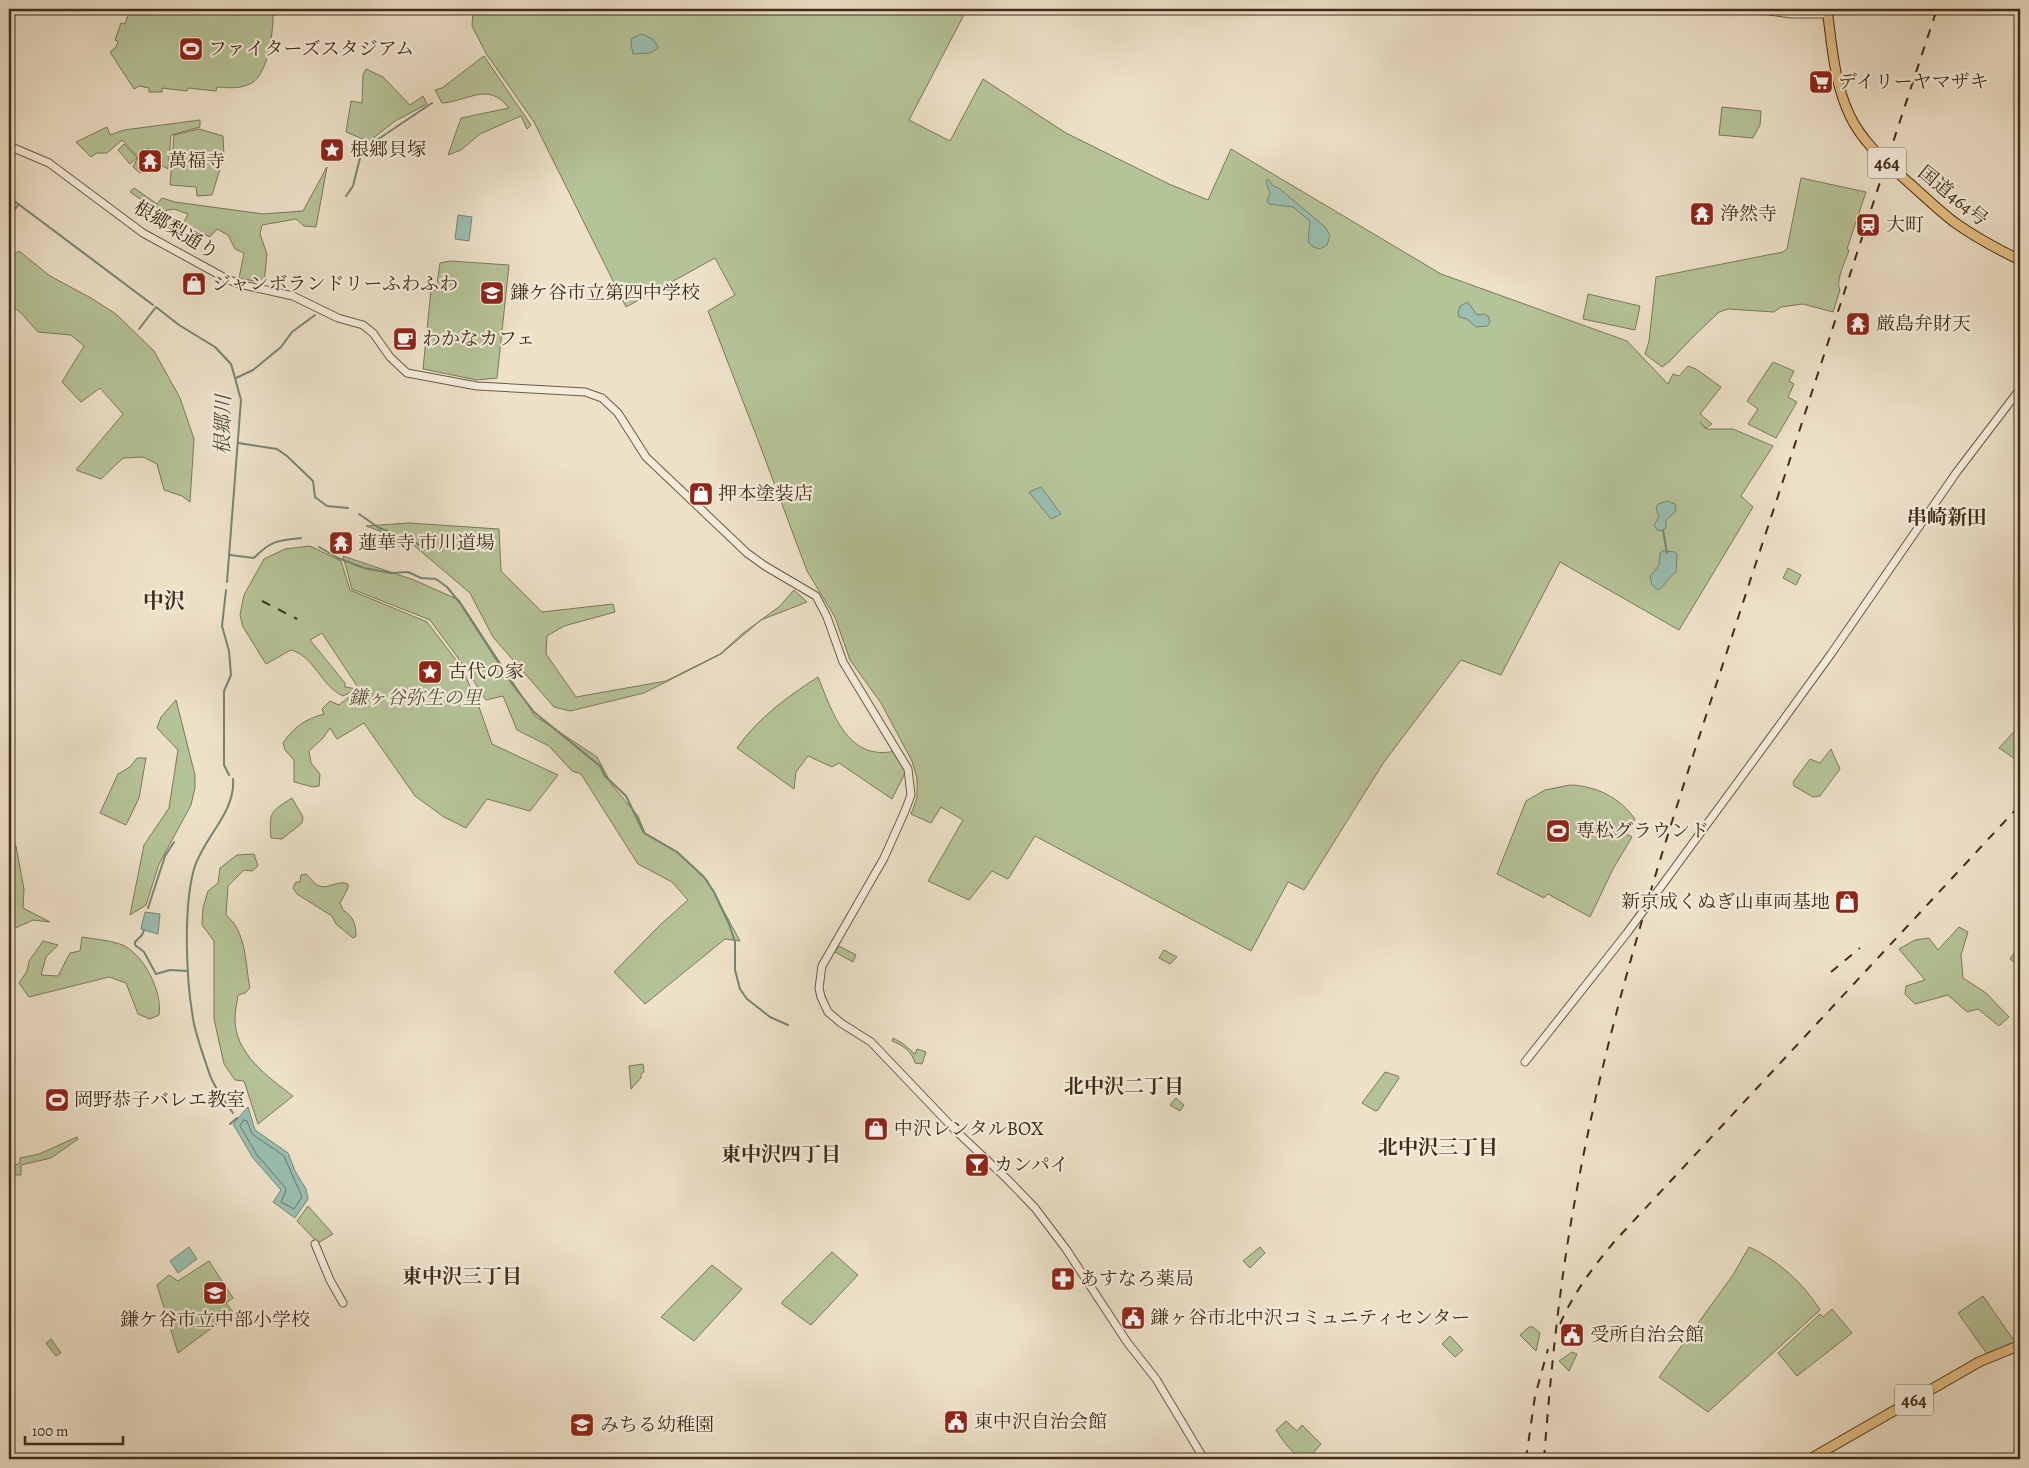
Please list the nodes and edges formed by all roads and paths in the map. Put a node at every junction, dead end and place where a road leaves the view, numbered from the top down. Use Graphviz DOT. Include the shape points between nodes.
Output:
graph roads {
  1 [pos="1628,9"];
  2 [pos="1665,9"];
  3 [pos="1755,9"];
  4 [pos="1827,11"];
  5 [pos="9,146"];
  6 [pos="2020,260"];
  7 [pos="2020,389"];
  8 [pos="1525,1062"];
  9 [pos="315,1244"];
  10 [pos="343,1303"];
  11 [pos="2020,1345"];
  12 [pos="1204,1459"];
  13 [pos="1810,1459"];
  1 -- 2 [label="street"];
  3 -- 4 [label="street" via="1791,14"];
  4 -- 6 [label="highway, 国道464号 / 464" via="1838,83 1851,118 1865,139 1953,221 1984,242"];
  5 -- 12 [label="street, 根郷梨通り" via="49,163 143,233 225,278 293,296 338,318 363,325 403,370 417,376 477,386 585,392 602,398 618,413 646,457 741,547 765,566 816,596 843,662 908,769 911,787 906,810 884,858 822,966 820,997 832,1017 872,1042 1035,1208 1156,1379"];
  7 -- 8 [label="street" via="1956,473 1831,654 1627,933"];
  9 -- 10 [label="street"];
  11 -- 13 [label="highway, 464" via="1979,1362"];
}
